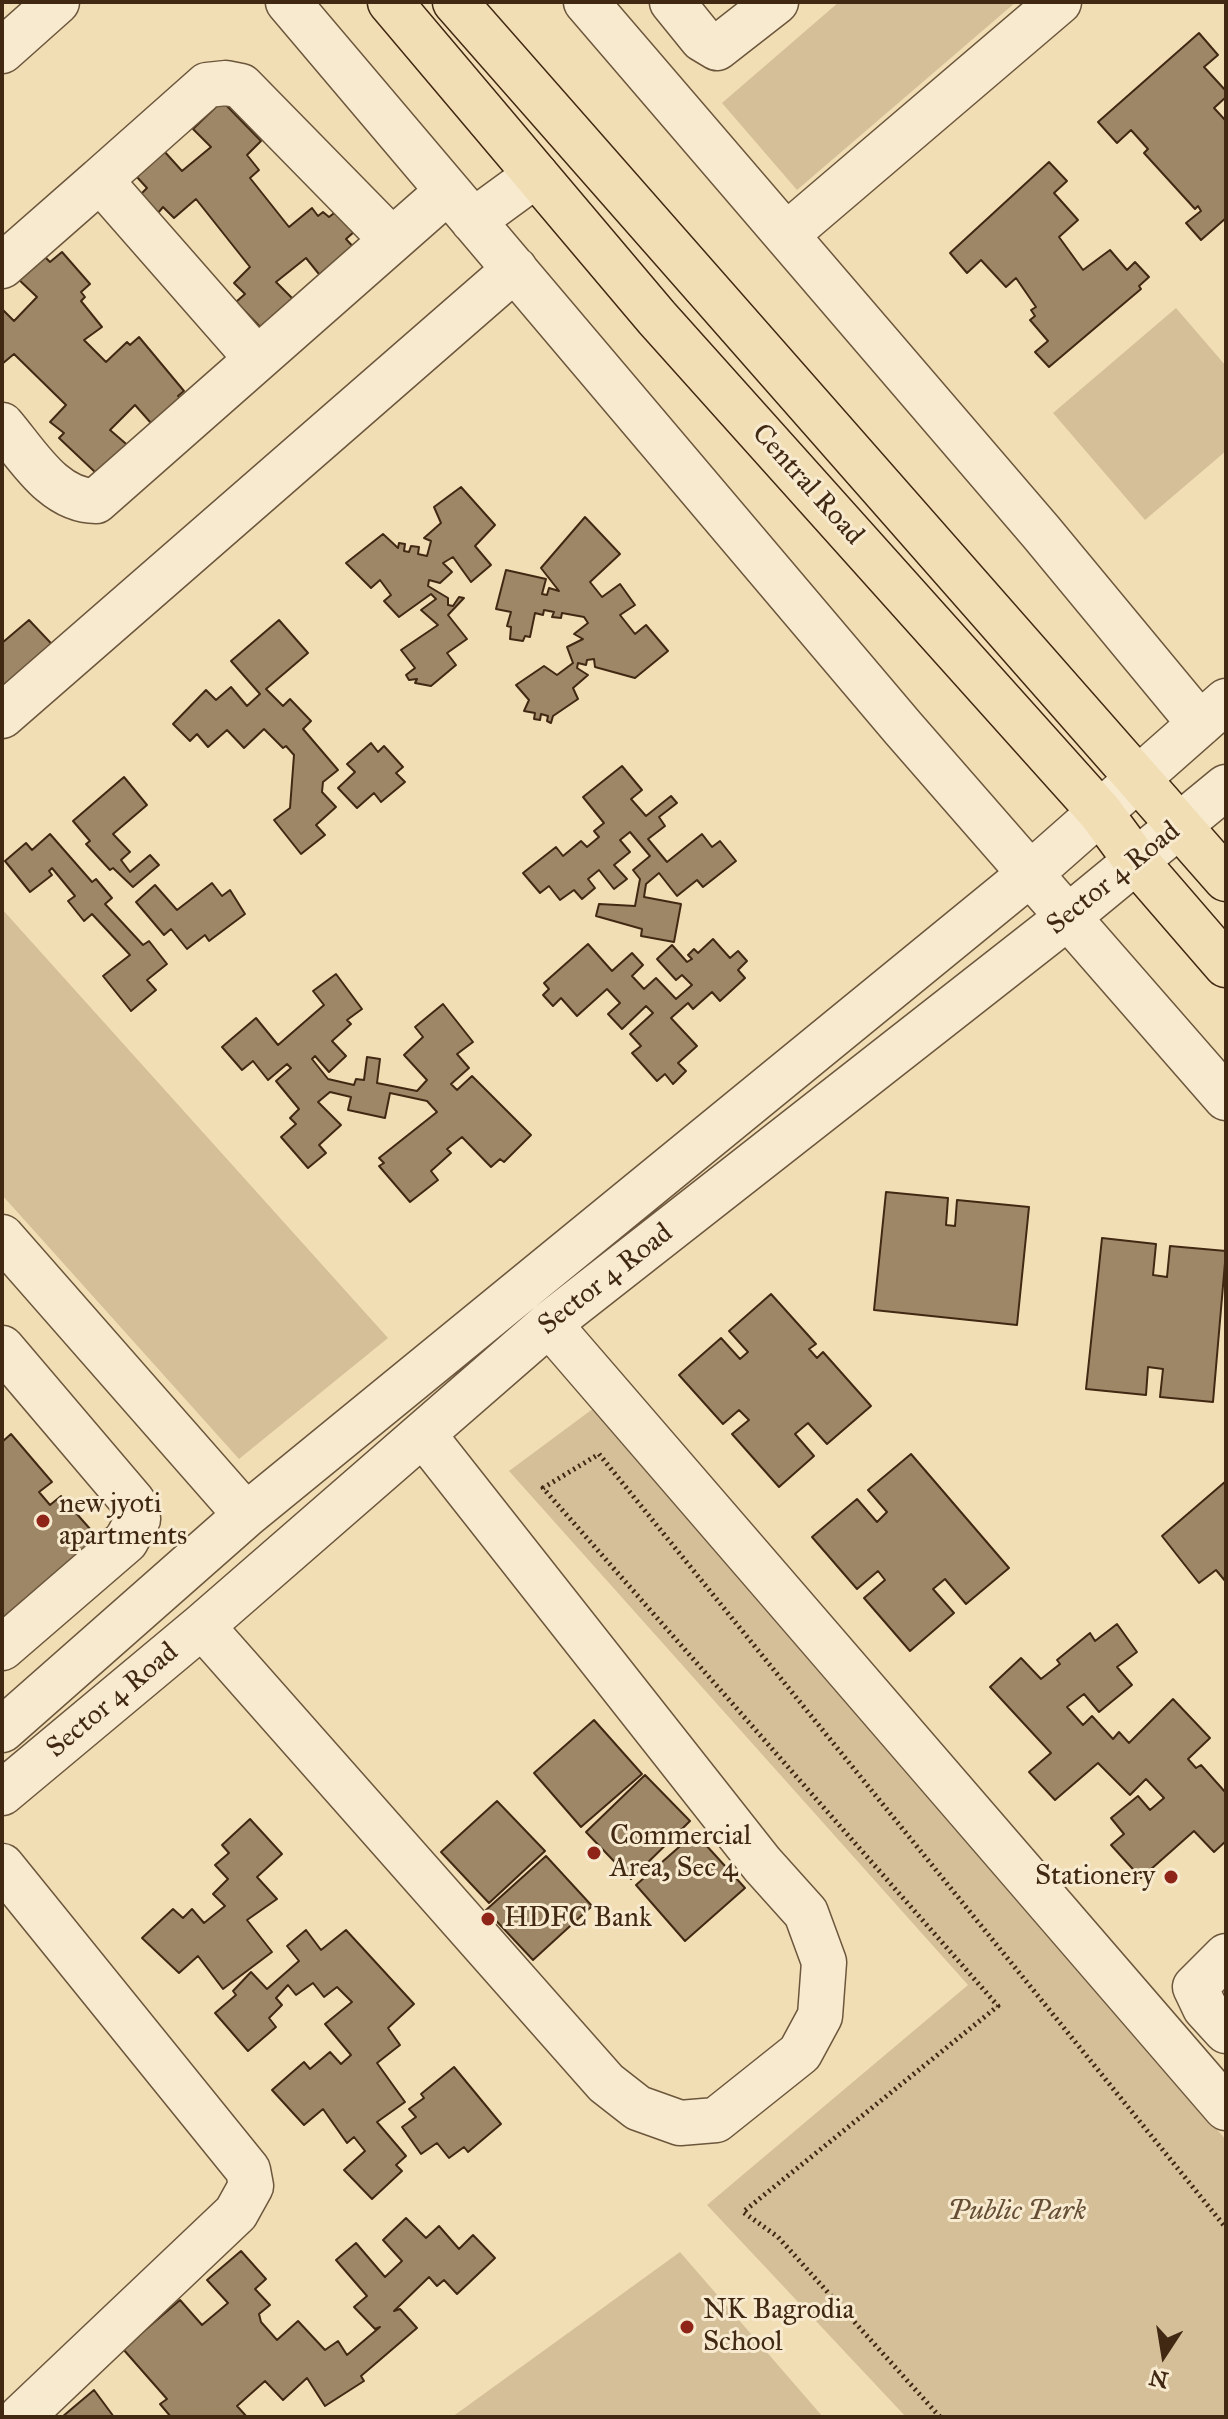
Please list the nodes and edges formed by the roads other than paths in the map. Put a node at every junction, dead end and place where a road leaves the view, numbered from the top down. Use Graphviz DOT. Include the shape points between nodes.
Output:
graph roads {
  1 [pos="288,2"];
  2 [pos="390,2"];
  3 [pos="455,2"];
  4 [pos="586,2"];
  5 [pos="672,2"];
  6 [pos="776,2"];
  7 [pos="1059,2"];
  8 [pos="39,8"];
  9 [pos="2,51"];
  10 [pos="536,175"];
  11 [pos="100,180"];
  12 [pos="461,206"];
  13 [pos="786,235"];
  14 [pos="392,240"];
  15 [pos="2,266"];
  16 [pos="515,269"];
  17 [pos="257,359"];
  18 [pos="2,425"];
  19 [pos="1213,713"];
  20 [pos="2,716"];
  21 [pos="1139,777"];
  22 [pos="1226,787"];
  23 [pos="1100,812"];
  24 [pos="1179,825"];
  25 [pos="1136,861"];
  26 [pos="1030,874"];
  27 [pos="1226,879"];
  28 [pos="1068,917"];
  29 [pos="1226,965"];
  30 [pos="1226,1098"];
  31 [pos="2,1237"];
  32 [pos="549,1324"];
  33 [pos="2,1348"];
  34 [pos="423,1434"];
  35 [pos="246,1515"];
  36 [pos="202,1626"];
  37 [pos="2,1648"];
  38 [pos="2,1730"];
  39 [pos="2,1793"];
  40 [pos="2,1866"];
  41 [pos="1226,1956"];
  42 [pos="1226,2031"];
  43 [pos="1226,2108"];
  44 [pos="21,2417"];
  1 -- 12 [label="street"];
  2 -- 10 [label="main road, Central Road"];
  3 -- 21 [label="main road, Central Road"];
  4 -- 13 [label="street"];
  5 -- 6 [label="street" via="702,39 717,48"];
  7 -- 13 [label="street"];
  8 -- 9 [label="street"];
  10 -- 12 [label="street"];
  10 -- 23 [label="main road, Central Road" via="657,318"];
  11 -- 14 [label="street" via="207,85 241,86"];
  11 -- 15 [label="street"];
  11 -- 17 [label="street"];
  12 -- 14 [label="street"];
  12 -- 16 [label="street"];
  13 -- 19 [label="street"];
  14 -- 17 [label="street"];
  16 -- 20 [label="street"];
  16 -- 26 [label="street"];
  17 -- 18 [label="street" via="96,501 80,501 57,488"];
  19 -- 21 [label="street, Sector 4 Road"];
  21 -- 23 [label="street, Sector 4 Road"];
  21 -- 24 [label="main road, Central Road"];
  22 -- 24 [label="street, Sector 4 Road"];
  23 -- 25 [label="main road, Central Road"];
  23 -- 26 [label="street, Sector 4 Road"];
  24 -- 25 [label="street, Sector 4 Road"];
  24 -- 27 [label="main road, Central Road"];
  25 -- 28 [label="street, Sector 4 Road"];
  25 -- 29 [label="main road, Central Road"];
  26 -- 28 [label="street"];
  26 -- 35 [label="street, Sector 4 Road"];
  28 -- 30 [label="street"];
  28 -- 32 [label="street, Sector 4 Road"];
  31 -- 35 [label="street"];
  32 -- 34 [label="street, Sector 4 Road"];
  32 -- 43 [label="street"];
  33 -- 37 [label="street" via="133,1502 138,1519 126,1541"];
  34 -- 36 [label="street, Sector 4 Road"];
  34 -- 36 [label="street" via="806,1913 824,1962 820,2016 800,2053 716,2120 680,2123 638,2108 606,2083"];
  35 -- 38 [label="street, Sector 4 Road"];
  36 -- 39 [label="street, Sector 4 Road"];
  40 -- 44 [label="street" via="248,2170 251,2186 236,2213"];
  41 -- 42 [label="street" via="1195,1987"];
}
